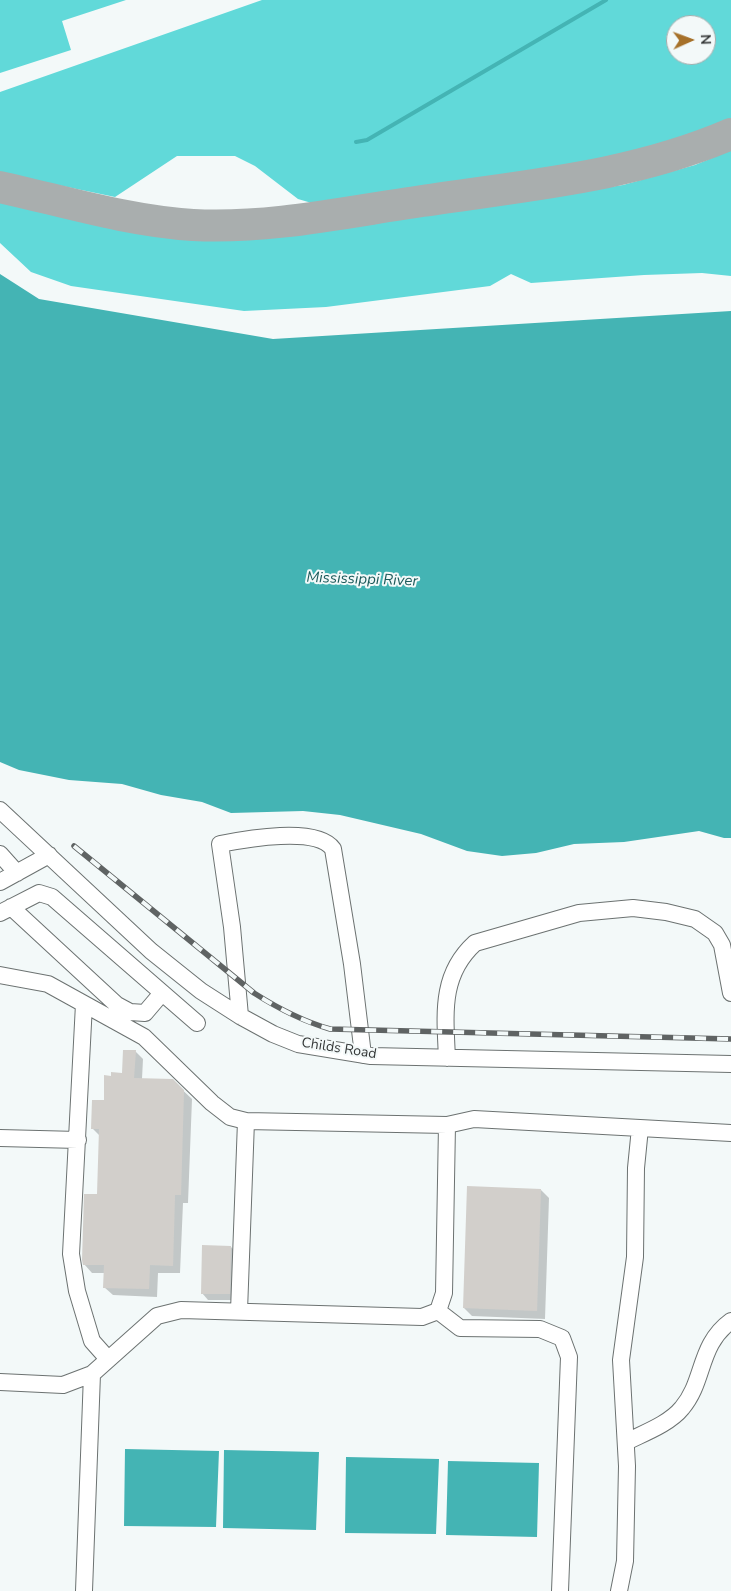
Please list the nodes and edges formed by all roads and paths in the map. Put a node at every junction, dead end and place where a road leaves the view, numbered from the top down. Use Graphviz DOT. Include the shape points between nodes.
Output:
graph roads {
  1 [pos="0,810"];
  2 [pos="0,854"];
  3 [pos="49,855"];
  4 [pos="18,873"];
  5 [pos="0,882"];
  6 [pos="5,910"];
  7 [pos="135,936"];
  8 [pos="119,955"];
  9 [pos="0,975"];
  10 [pos="162,993"];
  11 [pos="731,993"];
  12 [pos="84,1004"];
  13 [pos="240,1016"];
  14 [pos="196,1023"];
  15 [pos="363,1055"];
  16 [pos="448,1058"];
  17 [pos="731,1064"];
  18 [pos="246,1121"];
  19 [pos="447,1125"];
  20 [pos="640,1128"];
  21 [pos="731,1133"];
  22 [pos="0,1138"];
  23 [pos="78,1140"];
  24 [pos="239,1311"];
  25 [pos="438,1311"];
  26 [pos="731,1321"];
  27 [pos="108,1359"];
  28 [pos="92,1374"];
  29 [pos="0,1382"];
  30 [pos="626,1442"];
  31 [pos="84,1591"];
  32 [pos="560,1591"];
  33 [pos="619,1591"];
  1 -- 3 [label="street, Childs Road"];
  2 -- 4 [label="street"];
  3 -- 4 [label="street"];
  3 -- 7 [label="street, Childs Road"];
  4 -- 5 [label="street"];
  6 -- 8 [label="street" via="40,893 52,897"];
  6 -- 10 [label="street" via="117,1005 130,1012 145,1013"];
  7 -- 8 [label="street"];
  7 -- 13 [label="street, Childs Road" via="201,990"];
  8 -- 10 [label="street"];
  9 -- 12 [label="street" via="48,984"];
  10 -- 14 [label="street"];
  11 -- 16 [label="street" via="722,945 715,933 695,919 633,908 579,913 475,943 463,954 450,978 446,995"];
  12 -- 18 [label="street" via="144,1036 212,1103 230,1117"];
  12 -- 23 [label="street"];
  13 -- 15 [label="street, Childs Road" via="298,1044"];
  13 -- 15 [label="street" via="220,844 257,838 315,837 333,849"];
  15 -- 16 [label="street, Childs Road"];
  16 -- 17 [label="street, Childs Road"];
  18 -- 19 [label="street"];
  18 -- 24 [label="street"];
  19 -- 20 [label="street" via="474,1119"];
  19 -- 25 [label="street" via="444,1293"];
  20 -- 21 [label="street"];
  20 -- 30 [label="street" via="635,1257 621,1360"];
  22 -- 23 [label="street"];
  23 -- 27 [label="street" via="71,1254 77,1291 92,1341"];
  24 -- 25 [label="street" via="422,1317"];
  24 -- 27 [label="street" via="180,1310 156,1316"];
  25 -- 32 [label="street" via="460,1328 540,1328 562,1338 569,1358"];
  26 -- 30 [label="street" via="708,1347 682,1408 670,1419"];
  27 -- 28 [label="street"];
  28 -- 29 [label="street" via="62,1385"];
  28 -- 31 [label="street"];
  30 -- 33 [label="street" via="625,1561"];
}
